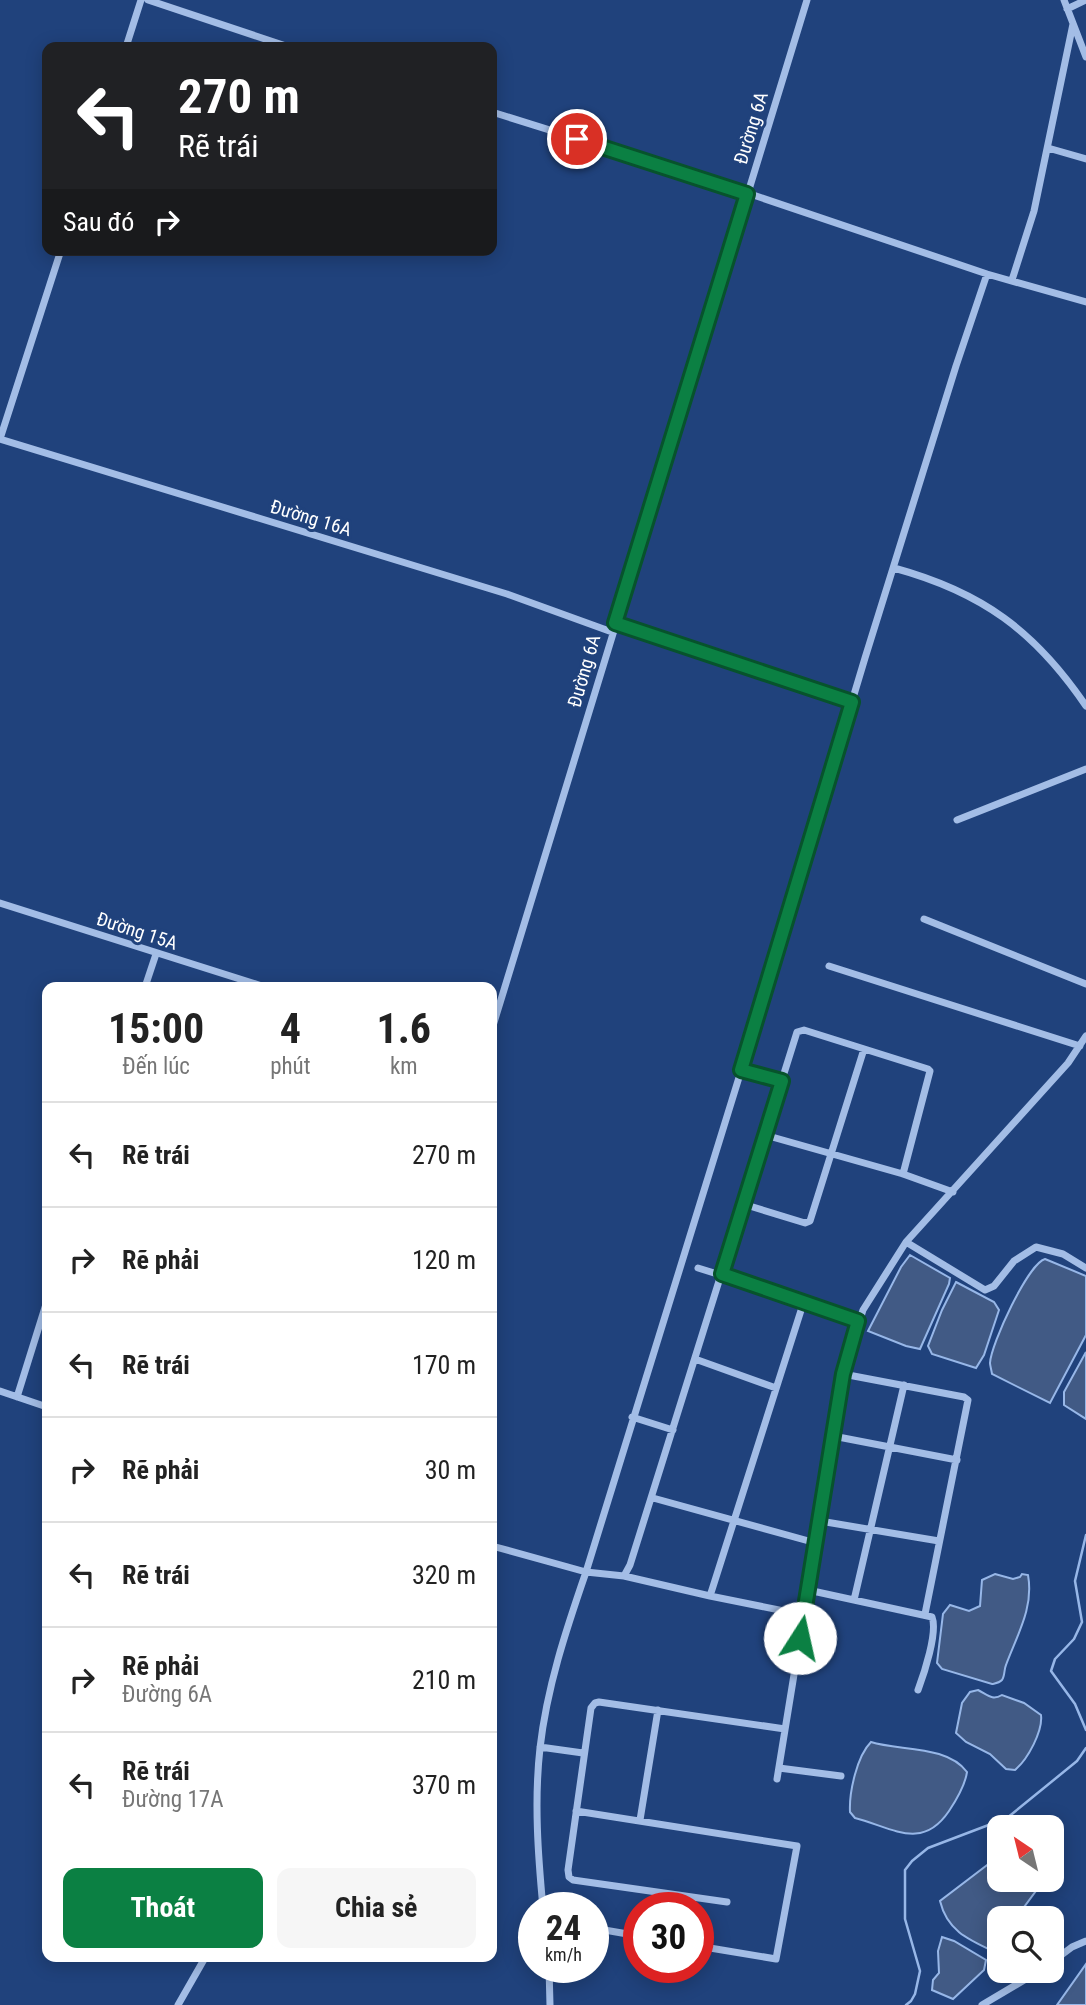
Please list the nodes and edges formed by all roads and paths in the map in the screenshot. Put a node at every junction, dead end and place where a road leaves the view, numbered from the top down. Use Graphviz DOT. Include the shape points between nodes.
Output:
graph roads {
  1 [pos="141,0"];
  2 [pos="148,0"];
  3 [pos="807,0"];
  4 [pos="1063,0"];
  5 [pos="1086,0"];
  6 [pos="1067,9"];
  7 [pos="1073,24"];
  8 [pos="127,42"];
  9 [pos="274,42"];
  10 [pos="1086,57"];
  11 [pos="497,114"];
  12 [pos="1048,148"];
  13 [pos="1086,159"];
  14 [pos="747,194"];
  15 [pos="59,256"];
  16 [pos="988,274"];
  17 [pos="1012,280"];
  18 [pos="1086,302"];
  19 [pos="0,439"];
  20 [pos="894,568"];
  21 [pos="615,623"];
  22 [pos="612,632"];
  23 [pos="852,702"];
  24 [pos="1086,706"];
  25 [pos="1086,769"];
  26 [pos="957,820"];
  27 [pos="0,903"];
  28 [pos="923,919"];
  29 [pos="156,954"];
  30 [pos="829,966"];
  31 [pos="147,982"];
  32 [pos="248,982"];
  33 [pos="1086,984"];
  34 [pos="497,1013"];
  35 [pos="1086,1036"];
  36 [pos="1080,1046"];
  37 [pos="864,1049"];
  38 [pos="741,1070"];
  39 [pos="782,1081"];
  40 [pos="765,1135"];
  41 [pos="832,1154"];
  42 [pos="903,1174"];
  43 [pos="953,1192"];
  44 [pos="743,1204"];
  45 [pos="906,1242"];
  46 [pos="698,1268"];
  47 [pos="1086,1268"];
  48 [pos="722,1274"];
  49 [pos="804,1301"];
  50 [pos="42,1317"];
  51 [pos="858,1321"];
  52 [pos="695,1359"];
  53 [pos="843,1374"];
  54 [pos="904,1385"];
  55 [pos="776,1388"];
  56 [pos="0,1391"];
  57 [pos="17,1397"];
  58 [pos="42,1405"];
  59 [pos="632,1417"];
  60 [pos="673,1430"];
  61 [pos="834,1436"];
  62 [pos="891,1446"];
  63 [pos="957,1460"];
  64 [pos="653,1498"];
  65 [pos="733,1521"];
  66 [pos="820,1521"];
  67 [pos="871,1529"];
  68 [pos="939,1541"];
  69 [pos="817,1543"];
  70 [pos="497,1546"];
  71 [pos="586,1573"];
  72 [pos="624,1576"];
  73 [pos="808,1590"];
  74 [pos="710,1596"];
  75 [pos="854,1600"];
  76 [pos="925,1614"];
  77 [pos="804,1615"];
  78 [pos="918,1690"];
  79 [pos="658,1710"];
  80 [pos="785,1729"];
  81 [pos="540,1747"];
  82 [pos="583,1753"];
  83 [pos="779,1768"];
  84 [pos="841,1776"];
  85 [pos="777,1779"];
  86 [pos="576,1811"];
  87 [pos="640,1820"];
  88 [pos="542,1892"];
  89 [pos="727,1902"];
  90 [pos="1086,1941"];
  91 [pos="714,1949"];
  92 [pos="1064,1953"];
  93 [pos="203,1962"];
  94 [pos="549,1983"];
  95 [pos="1019,1983"];
  96 [pos="178,2005"];
  97 [pos="550,2005"];
  98 [pos="982,2005"];
  1 -- 8 [label="street"];
  2 -- 9 [label="street"];
  3 -- 14 [label="street, Đường 6A"];
  4 -- 6 [label="street"];
  5 -- 6 [label="street"];
  6 -- 7 [label="street"];
  7 -- 10 [label="street"];
  7 -- 12 [label="street"];
  11 -- 14 [label="street"];
  12 -- 13 [label="street"];
  12 -- 17 [label="street"];
  14 -- 16 [label="street"];
  14 -- 21 [label="street, Đường 6A"];
  15 -- 19 [label="street"];
  16 -- 17 [label="street"];
  16 -- 20 [label="street"];
  17 -- 18 [label="street"];
  19 -- 22 [label="street, Đường 16A" via="507,594"];
  20 -- 23 [label="street"];
  20 -- 24 [label="street" via="949,585 1008,620 1043,650"];
  21 -- 22 [label="street, Đường 6A"];
  21 -- 23 [label="street"];
  22 -- 34 [label="street, Đường 6A"];
  23 -- 38 [label="street"];
  25 -- 26 [label="street"];
  27 -- 29 [label="street, Đường 15A"];
  28 -- 33 [label="street"];
  29 -- 31 [label="street"];
  29 -- 32 [label="street, Đường 15A"];
  30 -- 36 [label="street"];
  35 -- 36 [label="street"];
  36 -- 43 [label="street"];
  37 -- 39 [label="street" via="804,1030 797,1032"];
  37 -- 41 [label="street"];
  37 -- 42 [label="street" via="930,1072"];
  38 -- 39 [label="street"];
  38 -- 59 [label="street"];
  39 -- 40 [label="street"];
  40 -- 41 [label="street"];
  40 -- 44 [label="street"];
  41 -- 42 [label="street"];
  41 -- 44 [label="street" via="808,1222"];
  42 -- 43 [label="street"];
  43 -- 45 [label="street"];
  44 -- 48 [label="street"];
  45 -- 47 [label="street" via="985,1290 1036,1247 1063,1254"];
  45 -- 51 [label="street"];
  46 -- 48 [label="street"];
  48 -- 49 [label="street"];
  48 -- 52 [label="street"];
  49 -- 51 [label="street"];
  49 -- 55 [label="street"];
  50 -- 57 [label="street"];
  51 -- 53 [label="street"];
  52 -- 55 [label="street"];
  52 -- 60 [label="street"];
  53 -- 54 [label="street"];
  53 -- 61 [label="street"];
  54 -- 62 [label="street"];
  54 -- 63 [label="street" via="968,1400"];
  55 -- 65 [label="street"];
  56 -- 57 [label="street"];
  57 -- 58 [label="street"];
  59 -- 60 [label="street"];
  59 -- 71 [label="street"];
  60 -- 64 [label="street"];
  61 -- 62 [label="street"];
  61 -- 66 [label="street"];
  62 -- 63 [label="street"];
  62 -- 67 [label="street"];
  63 -- 68 [label="street"];
  64 -- 65 [label="street"];
  64 -- 72 [label="street"];
  65 -- 69 [label="street"];
  65 -- 74 [label="street"];
  66 -- 67 [label="street"];
  66 -- 69 [label="street"];
  67 -- 68 [label="street"];
  67 -- 75 [label="street"];
  68 -- 76 [label="street"];
  69 -- 73 [label="street"];
  70 -- 71 [label="street"];
  71 -- 72 [label="street"];
  71 -- 81 [label="street" via="562,1642"];
  72 -- 74 [label="street"];
  73 -- 75 [label="street"];
  73 -- 77 [label="street"];
  74 -- 77 [label="street"];
  75 -- 76 [label="street"];
  76 -- 78 [label="street" via="932,1616 934,1624"];
  77 -- 80 [label="street"];
  79 -- 80 [label="street"];
  79 -- 82 [label="street" via="595,1703"];
  79 -- 87 [label="street"];
  80 -- 83 [label="street"];
  81 -- 82 [label="street"];
  81 -- 88 [label="street" via="537,1819"];
  82 -- 86 [label="street"];
  83 -- 84 [label="street"];
  83 -- 85 [label="street"];
  86 -- 87 [label="street"];
  86 -- 89 [label="street" via="568,1870 573,1880"];
  87 -- 91 [label="street" via="797,1846 776,1959"];
  90 -- 92 [label="street"];
  93 -- 96 [label="street"];
  94 -- 97 [label="street"];
  95 -- 98 [label="street"];
}
